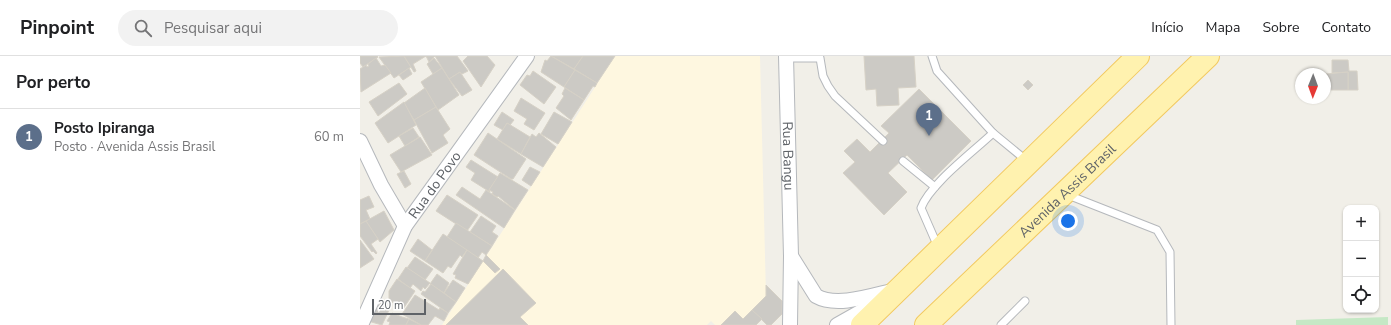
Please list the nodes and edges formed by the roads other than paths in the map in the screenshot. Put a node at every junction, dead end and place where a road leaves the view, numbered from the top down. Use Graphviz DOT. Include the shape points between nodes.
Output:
graph roads {
  1 [pos="527,56"];
  2 [pos="932,56"];
  3 [pos="1138,56"];
  4 [pos="1208,56"];
  5 [pos="786,57"];
  6 [pos="820,57"];
  7 [pos="993,133"];
  8 [pos="360,140"];
  9 [pos="882,141"];
  10 [pos="903,161"];
  11 [pos="1028,163"];
  12 [pos="935,187"];
  13 [pos="1064,194"];
  14 [pos="405,226"];
  15 [pos="940,250"];
  16 [pos="791,256"];
  17 [pos="899,290"];
  18 [pos="1025,301"];
  19 [pos="361,325"];
  20 [pos="790,325"];
  21 [pos="837,325"];
  22 [pos="862,325"];
  23 [pos="926,325"];
  24 [pos="1001,325"];
  25 [pos="1171,325"];
  1 -- 14 [label="street, Rua do Povo"];
  2 -- 7 [label="lane" via="937,71"];
  3 -- 11 [label="main road"];
  4 -- 13 [label="main road, Avenida Assis Brasil"];
  5 -- 6 [label="lane"];
  5 -- 16 [label="street, Rua Bangu"];
  6 -- 9 [label="lane" via="823,76 831,91"];
  7 -- 11 [label="lane"];
  7 -- 12 [label="lane"];
  8 -- 14 [label="street" via="381,185"];
  10 -- 12 [label="lane"];
  11 -- 15 [label="main road"];
  12 -- 15 [label="lane" via="921,208"];
  13 -- 23 [label="main road, Avenida Assis Brasil"];
  13 -- 25 [label="lane" via="1157,230 1170,252"];
  14 -- 19 [label="street, Rua do Povo"];
  15 -- 17 [label="main road"];
  16 -- 17 [label="street" via="816,296 822,300 836,302"];
  16 -- 20 [label="street, Rua Bangu"];
  17 -- 21 [label="street"];
  17 -- 22 [label="main road"];
  18 -- 24 [label="lane"];
}
